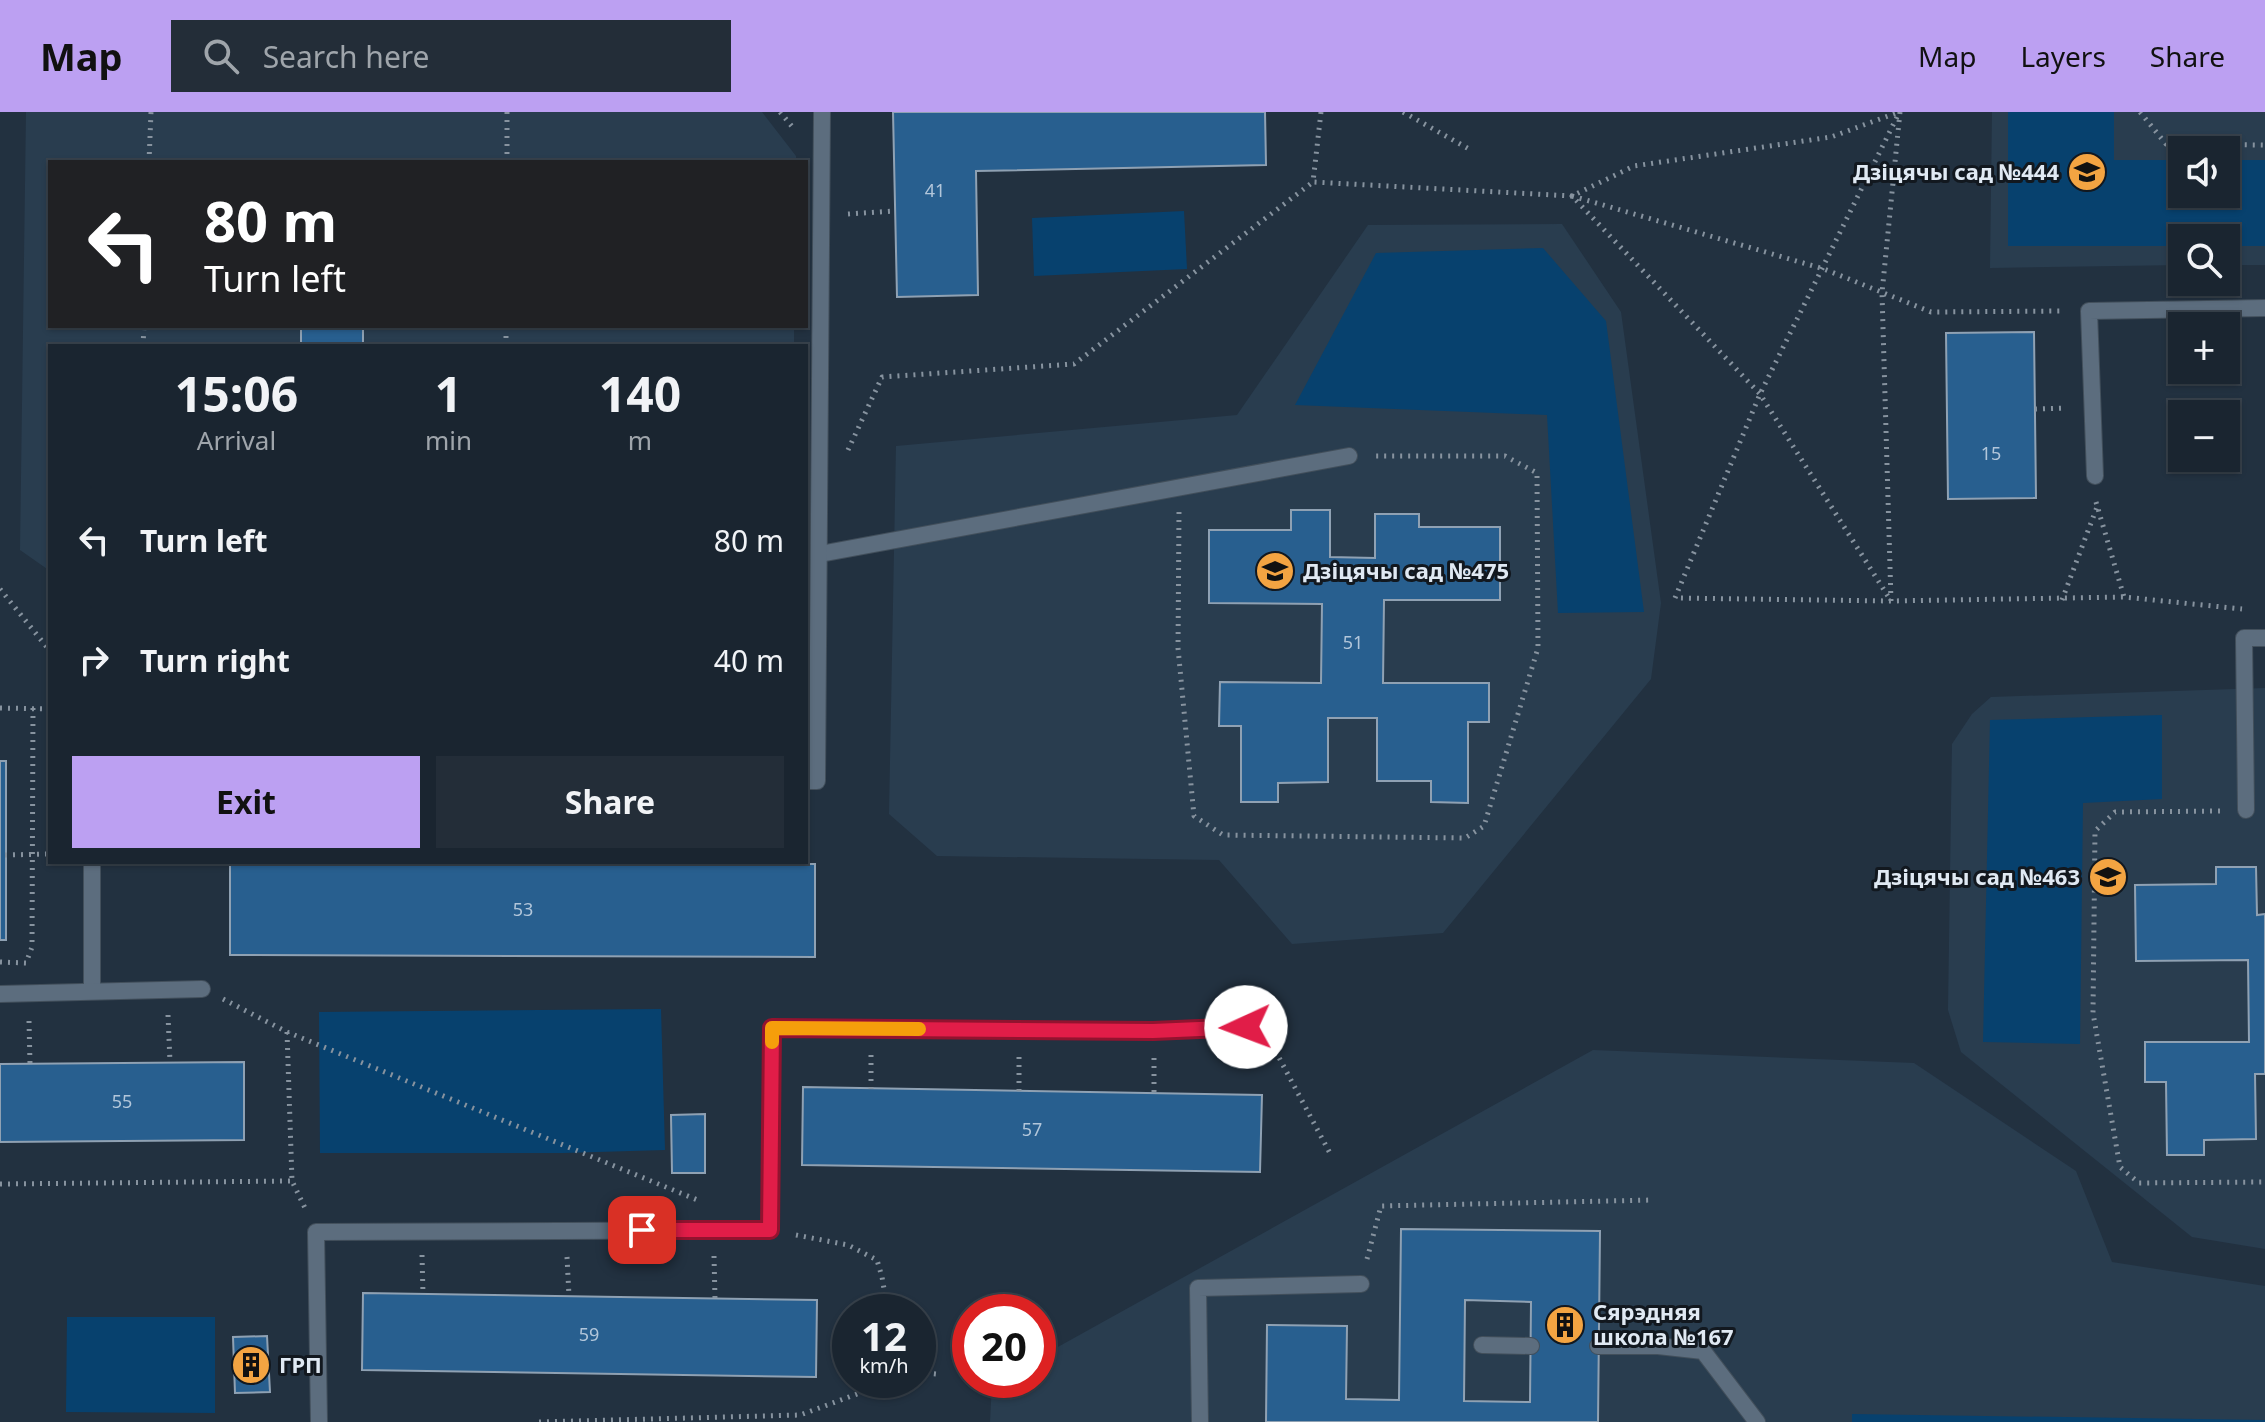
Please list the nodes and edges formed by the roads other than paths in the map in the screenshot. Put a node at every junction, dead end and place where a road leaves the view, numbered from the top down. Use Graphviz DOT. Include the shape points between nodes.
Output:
graph roads {
  1 [pos="822,112"];
  2 [pos="2265,308"];
  3 [pos="1349,456"];
  4 [pos="2095,476"];
  5 [pos="820,554"];
  6 [pos="2265,638"];
  7 [pos="808,781"];
  8 [pos="2246,810"];
  9 [pos="92,864"];
  10 [pos="202,989"];
  11 [pos="92,990"];
  12 [pos="0,994"];
  13 [pos="1246,1027"];
  14 [pos="1361,1284"];
  15 [pos="1482,1345"];
  16 [pos="1531,1346"];
  17 [pos="1598,1346"];
  18 [pos="319,1422"];
  19 [pos="1200,1422"];
  20 [pos="1757,1422"];
  1 -- 5 [label="lane"];
  2 -- 4 [label="lane" via="2089,311"];
  3 -- 5 [label="lane"];
  5 -- 7 [label="lane" via="817,781"];
  6 -- 8 [label="lane" via="2244,638"];
  9 -- 11 [label="lane"];
  10 -- 11 [label="lane"];
  11 -- 12 [label="lane"];
  13 -- 18 [label="lane" via="772,1028 770,1230 316,1232"];
  14 -- 19 [label="lane" via="1198,1288"];
  15 -- 16 [label="lane"];
  17 -- 20 [label="lane" via="1703,1351"];
}
